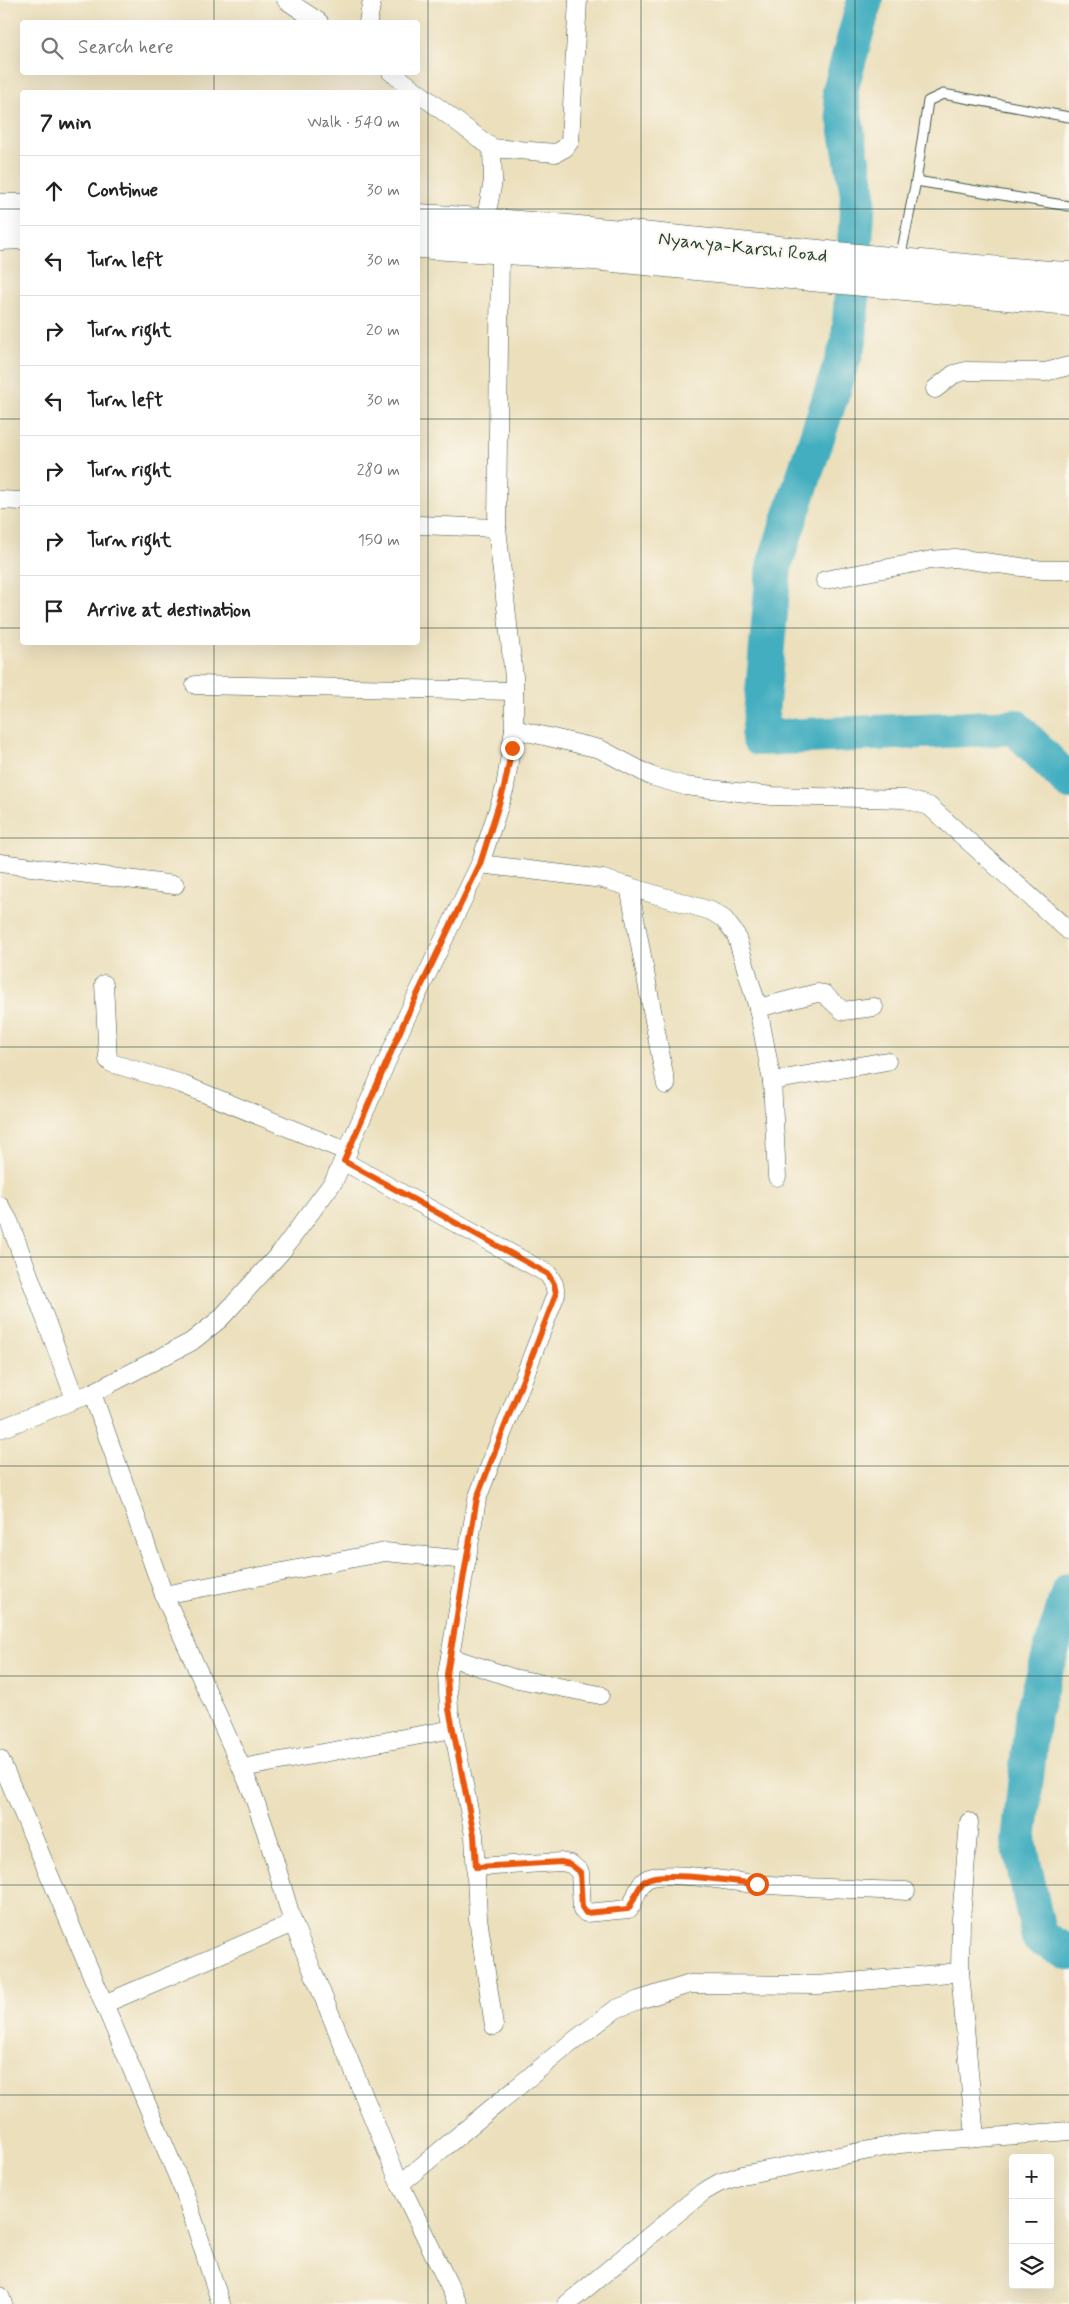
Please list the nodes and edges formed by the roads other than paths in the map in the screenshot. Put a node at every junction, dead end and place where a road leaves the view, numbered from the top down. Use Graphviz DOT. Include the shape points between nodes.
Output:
graph roads {
  1 [pos="286,0"];
  2 [pos="372,0"];
  3 [pos="578,0"];
  4 [pos="316,20"];
  5 [pos="368,20"];
  6 [pos="395,75"];
  7 [pos="415,90"];
  8 [pos="420,94"];
  9 [pos="1069,117"];
  10 [pos="492,148"];
  11 [pos="916,181"];
  12 [pos="1069,206"];
  13 [pos="0,208"];
  14 [pos="20,208"];
  15 [pos="420,218"];
  16 [pos="485,222"];
  17 [pos="20,235"];
  18 [pos="0,236"];
  19 [pos="420,244"];
  20 [pos="500,248"];
  21 [pos="899,263"];
  22 [pos="1069,276"];
  23 [pos="1069,302"];
  24 [pos="1069,366"];
  25 [pos="935,389"];
  26 [pos="0,500"];
  27 [pos="20,501"];
  28 [pos="420,526"];
  29 [pos="497,528"];
  30 [pos="1069,570"];
  31 [pos="825,580"];
  32 [pos="195,685"];
  33 [pos="514,691"];
  34 [pos="514,729"];
  35 [pos="0,863"];
  36 [pos="480,864"];
  37 [pos="175,885"];
  38 [pos="629,886"];
  39 [pos="1069,931"];
  40 [pos="104,984"];
  41 [pos="874,1007"];
  42 [pos="758,1008"];
  43 [pos="887,1061"];
  44 [pos="772,1081"];
  45 [pos="666,1085"];
  46 [pos="346,1156"];
  47 [pos="777,1177"];
  48 [pos="0,1206"];
  49 [pos="92,1392"];
  50 [pos="75,1399"];
  51 [pos="0,1429"];
  52 [pos="467,1560"];
  53 [pos="164,1595"];
  54 [pos="450,1657"];
  55 [pos="600,1694"];
  56 [pos="453,1729"];
  57 [pos="0,1759"];
  58 [pos="242,1768"];
  59 [pos="969,1822"];
  60 [pos="476,1867"];
  61 [pos="906,1891"];
  62 [pos="293,1924"];
  63 [pos="960,1972"];
  64 [pos="104,2004"];
  65 [pos="494,2026"];
  66 [pos="1069,2131"];
  67 [pos="975,2138"];
  68 [pos="400,2184"];
  69 [pos="0,2296"];
  70 [pos="3,2304"];
  71 [pos="221,2304"];
  72 [pos="458,2304"];
  73 [pos="566,2304"];
  1 -- 4 [label="street"];
  2 -- 5 [label="street"];
  3 -- 10 [label="street" via="570,141 556,153"];
  6 -- 7 [label="street"];
  8 -- 10 [label="street"];
  9 -- 11 [label="lane" via="943,94 928,102"];
  10 -- 16 [label="street" via="493,181"];
  11 -- 12 [label="lane"];
  11 -- 21 [label="lane"];
  13 -- 14 [label="main road"];
  15 -- 16 [label="main road, Nyanya-Karshi Road"];
  16 -- 21 [label="main road, Nyanya-Karshi Road"];
  17 -- 18 [label="main road"];
  19 -- 20 [label="main road, Nyanya-Karshi Road"];
  20 -- 23 [label="main road, Nyanya-Karshi Road"];
  20 -- 29 [label="street"];
  21 -- 22 [label="main road, Nyanya-Karshi Road"];
  24 -- 25 [label="street" via="1045,372 966,371 954,374"];
  26 -- 27 [label="street"];
  28 -- 29 [label="street"];
  29 -- 33 [label="street"];
  30 -- 31 [label="street" via="1043,570 955,558"];
  32 -- 33 [label="street"];
  33 -- 34 [label="street"];
  34 -- 36 [label="street" via="504,788"];
  34 -- 39 [label="street" via="600,750 651,776 685,786 772,796 905,799 929,806"];
  35 -- 37 [label="street"];
  36 -- 38 [label="street" via="603,879"];
  36 -- 46 [label="street" via="405,1020"];
  38 -- 42 [label="street" via="711,911 724,919 736,935"];
  38 -- 45 [label="street"];
  40 -- 46 [label="street" via="108,1060 179,1083"];
  41 -- 42 [label="street" via="844,1011 824,994 817,993"];
  42 -- 44 [label="street"];
  43 -- 44 [label="street"];
  44 -- 47 [label="street"];
  46 -- 49 [label="street" via="334,1181 281,1252 220,1319 191,1342"];
  46 -- 52 [label="street" via="548,1274 554,1284 556,1294 477,1498"];
  48 -- 50 [label="street" via="9,1220"];
  49 -- 50 [label="street"];
  49 -- 53 [label="street"];
  50 -- 51 [label="street"];
  52 -- 53 [label="street" via="384,1552"];
  52 -- 54 [label="street"];
  53 -- 58 [label="street"];
  54 -- 55 [label="street" via="513,1678"];
  54 -- 56 [label="street" via="447,1674"];
  56 -- 58 [label="street"];
  56 -- 60 [label="street" via="474,1835"];
  57 -- 64 [label="street"];
  58 -- 62 [label="street" via="266,1832"];
  59 -- 63 [label="street"];
  60 -- 61 [label="street" via="570,1864 580,1872 582,1907 586,1913 628,1909 647,1879 664,1875 757,1884"];
  60 -- 65 [label="street" via="478,1918"];
  62 -- 64 [label="street"];
  62 -- 68 [label="street"];
  63 -- 67 [label="street"];
  63 -- 68 [label="street" via="818,1985 690,1984 639,2000 616,2009 567,2046"];
  64 -- 71 [label="street" via="185,2194"];
  66 -- 67 [label="street"];
  67 -- 73 [label="street" via="900,2144 719,2182"];
  68 -- 72 [label="street"];
  69 -- 70 [label="street"];
}
